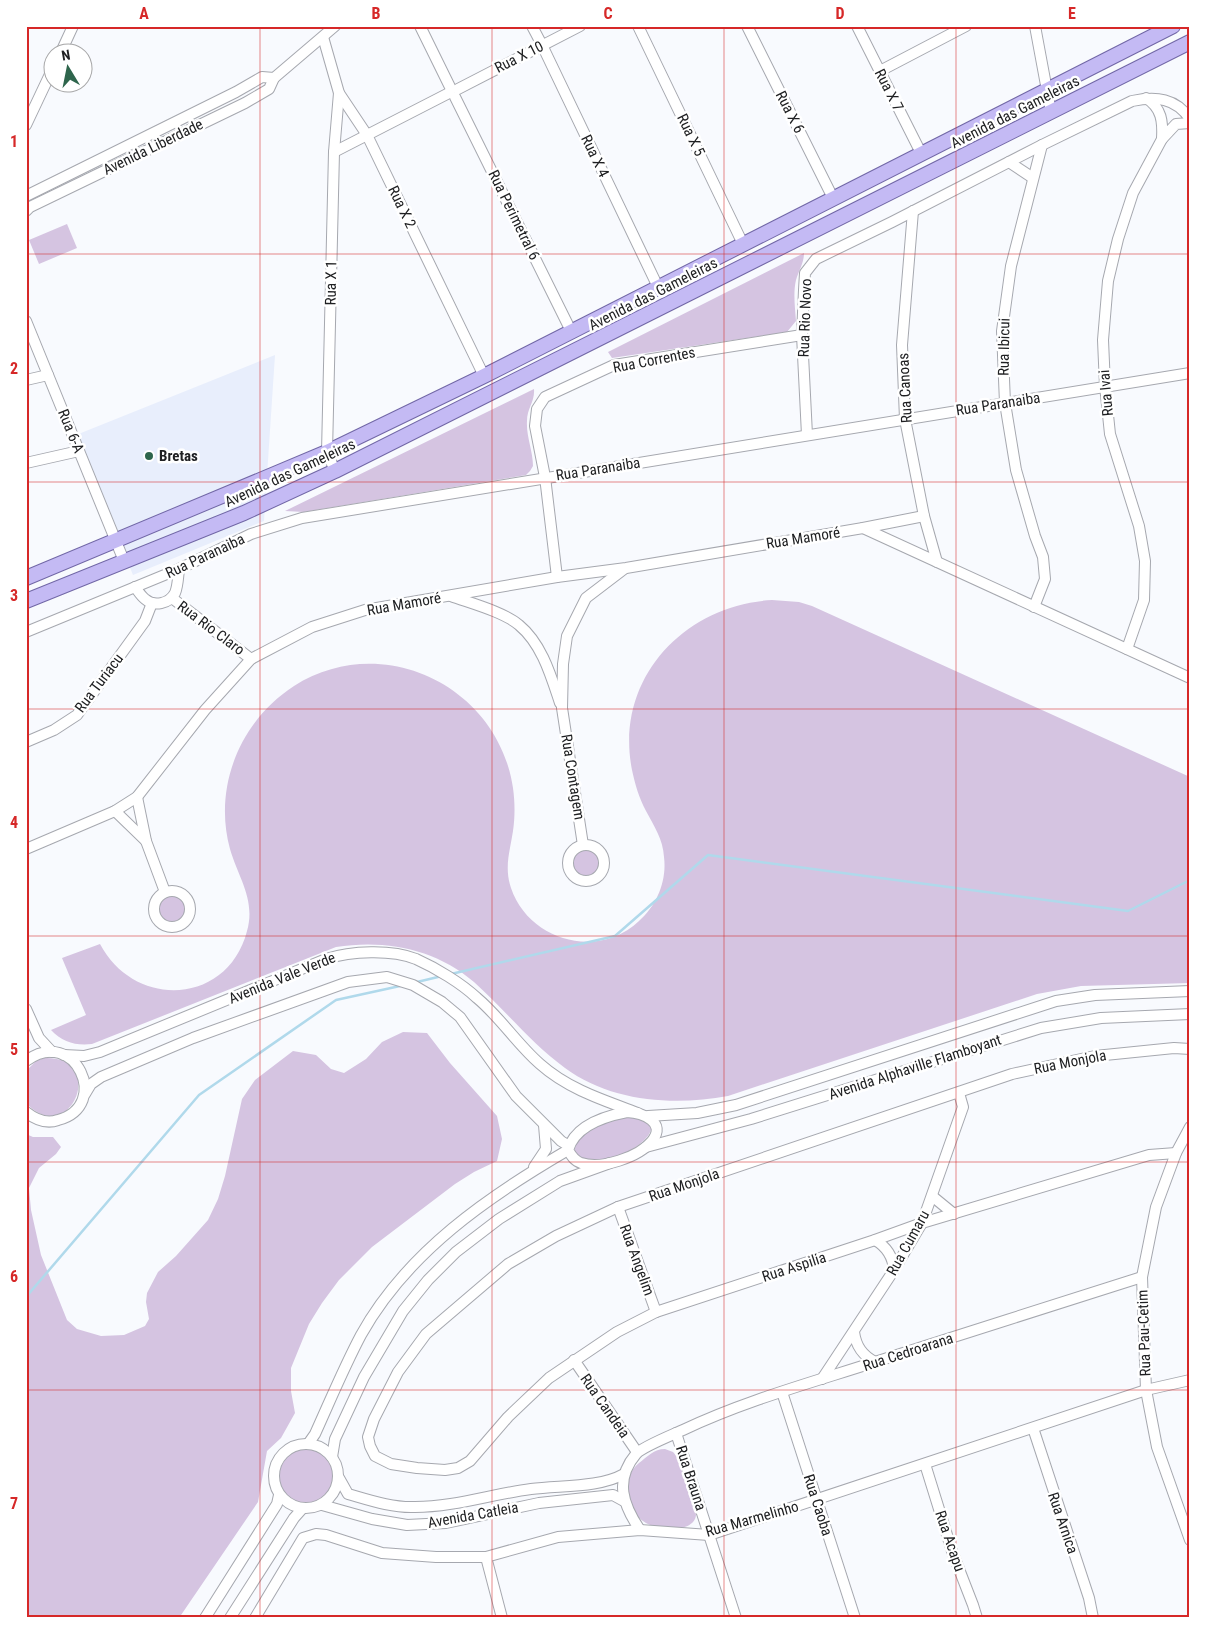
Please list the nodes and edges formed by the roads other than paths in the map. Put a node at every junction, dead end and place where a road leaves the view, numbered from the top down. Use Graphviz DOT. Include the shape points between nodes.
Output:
graph roads {
  1 [pos="73,26"];
  2 [pos="335,26"];
  3 [pos="420,26"];
  4 [pos="532,26"];
  5 [pos="580,26"];
  6 [pos="638,26"];
  7 [pos="747,26"];
  8 [pos="857,26"];
  9 [pos="966,26"];
  10 [pos="1035,26"];
  11 [pos="1173,26"];
  12 [pos="323,37"];
  13 [pos="66,42"];
  14 [pos="1190,42"];
  15 [pos="542,45"];
  16 [pos="880,71"];
  17 [pos="274,78"];
  18 [pos="1047,90"];
  19 [pos="42,91"];
  20 [pos="453,92"];
  21 [pos="339,93"];
  22 [pos="1146,98"];
  23 [pos="1051,112"];
  24 [pos="1190,119"];
  25 [pos="1190,123"];
  26 [pos="26,125"];
  27 [pos="367,135"];
  28 [pos="1162,139"];
  29 [pos="1042,145"];
  30 [pos="334,152"];
  31 [pos="921,154"];
  32 [pos="1009,162"];
  33 [pos="1033,178"];
  34 [pos="26,196"];
  35 [pos="834,198"];
  36 [pos="26,211"];
  37 [pos="913,211"];
  38 [pos="892,222"];
  39 [pos="911,236"];
  40 [pos="743,244"];
  41 [pos="658,287"];
  42 [pos="645,317"];
  43 [pos="26,321"];
  44 [pos="572,333"];
  45 [pos="802,335"];
  46 [pos="1190,372"];
  47 [pos="48,375"];
  48 [pos="484,376"];
  49 [pos="26,380"];
  50 [pos="1105,386"];
  51 [pos="1005,403"];
  52 [pos="905,419"];
  53 [pos="807,435"];
  54 [pos="79,451"];
  55 [pos="326,452"];
  56 [pos="26,463"];
  57 [pos="334,471"];
  58 [pos="545,477"];
  59 [pos="924,516"];
  60 [pos="863,528"];
  61 [pos="116,540"];
  62 [pos="124,561"];
  63 [pos="937,562"];
  64 [pos="626,568"];
  65 [pos="179,569"];
  66 [pos="557,577"];
  67 [pos="26,578"];
  68 [pos="134,587"];
  69 [pos="450,596"];
  70 [pos="172,598"];
  71 [pos="26,601"];
  72 [pos="152,603"];
  73 [pos="1034,607"];
  74 [pos="26,632"];
  75 [pos="1128,649"];
  76 [pos="251,659"];
  77 [pos="563,664"];
  78 [pos="547,666"];
  79 [pos="1190,678"];
  80 [pos="562,708"];
  81 [pos="26,742"];
  82 [pos="137,796"];
  83 [pos="115,810"];
  84 [pos="146,841"];
  85 [pos="583,845"];
  86 [pos="26,849"];
  87 [pos="165,892"];
  88 [pos="1190,991"];
  89 [pos="26,1009"];
  90 [pos="1190,1014"];
  91 [pos="1190,1049"];
  92 [pos="52,1052"];
  93 [pos="64,1054"];
  94 [pos="27,1058"];
  95 [pos="959,1093"];
  96 [pos="85,1094"];
  97 [pos="26,1112"];
  98 [pos="643,1114"];
  99 [pos="544,1125"];
  100 [pos="1190,1127"];
  101 [pos="568,1148"];
  102 [pos="646,1148"];
  103 [pos="1176,1153"];
  104 [pos="610,1163"];
  105 [pos="528,1175"];
  106 [pos="932,1196"];
  107 [pos="618,1207"];
  108 [pos="954,1214"];
  109 [pos="922,1223"];
  110 [pos="875,1240"];
  111 [pos="894,1270"];
  112 [pos="1142,1277"];
  113 [pos="656,1312"];
  114 [pos="854,1332"];
  115 [pos="574,1360"];
  116 [pos="874,1362"];
  117 [pos="822,1379"];
  118 [pos="1190,1380"];
  119 [pos="1146,1390"];
  120 [pos="782,1392"];
  121 [pos="1033,1428"];
  122 [pos="676,1433"];
  123 [pos="308,1444"];
  124 [pos="637,1452"];
  125 [pos="332,1457"];
  126 [pos="925,1464"];
  127 [pos="458,1468"];
  128 [pos="624,1474"];
  129 [pos="338,1478"];
  130 [pos="279,1495"];
  131 [pos="817,1500"];
  132 [pos="624,1501"];
  133 [pos="322,1505"];
  134 [pos="302,1509"];
  135 [pos="640,1530"];
  136 [pos="709,1535"];
  137 [pos="1190,1540"];
  138 [pos="486,1557"];
  139 [pos="205,1618"];
  140 [pos="230,1618"];
  141 [pos="255,1618"];
  142 [pos="502,1618"];
  143 [pos="736,1618"];
  144 [pos="855,1618"];
  145 [pos="976,1618"];
  146 [pos="1093,1618"];
  1 -- 13 [label="street"];
  2 -- 12 [label="street, Avenida Liberdade"];
  3 -- 20 [label="street, Rua Perimetral 6"];
  4 -- 15 [label="street, Rua X 4"];
  5 -- 15 [label="street, Rua X 10"];
  6 -- 40 [label="street, Rua X 5"];
  7 -- 35 [label="street, Rua X 6"];
  8 -- 16 [label="street, Rua X 7"];
  9 -- 16 [label="street"];
  10 -- 18 [label="street"];
  11 -- 18 [label="main road, Avenida das Gameleiras"];
  12 -- 17 [label="street, Avenida Liberdade"];
  12 -- 21 [label="street, Rua X 2"];
  14 -- 23 [label="main road, Avenida das Gameleiras"];
  15 -- 20 [label="street, Rua X 10"];
  15 -- 41 [label="street, Rua X 4"];
  16 -- 31 [label="street, Rua X 7"];
  17 -- 34 [label="street, Avenida Liberdade" via="262,77"];
  17 -- 36 [label="street, Avenida Liberdade" via="269,89 245,103"];
  18 -- 23 [label="street"];
  18 -- 31 [label="main road, Avenida das Gameleiras"];
  19 -- 26 [label="street"];
  20 -- 27 [label="street, Rua X 10"];
  20 -- 44 [label="street, Rua Perimetral 6"];
  21 -- 27 [label="street, Rua X 2"];
  21 -- 30 [label="street, Rua X 1"];
  22 -- 24 [label="street, Rua Rio Novo" via="1175,103"];
  22 -- 28 [label="street" via="1160,114"];
  22 -- 29 [label="street, Rua Rio Novo"];
  23 -- 42 [label="main road, Avenida das Gameleiras"];
  25 -- 28 [label="street, Rua Ivai" via="1176,124"];
  27 -- 30 [label="street, Rua X 10"];
  27 -- 48 [label="street, Rua X 2"];
  28 -- 50 [label="street, Rua Ivai" via="1133,193 1108,281 1102,340"];
  29 -- 32 [label="street, Rua Rio Novo"];
  29 -- 33 [label="street, Rua Ibicui"];
  30 -- 55 [label="street, Rua X 1"];
  31 -- 35 [label="main road, Avenida das Gameleiras"];
  32 -- 33 [label="street"];
  32 -- 37 [label="street, Rua Rio Novo"];
  33 -- 51 [label="street, Rua Ibicui" via="1010,266 1002,331"];
  35 -- 40 [label="main road, Avenida das Gameleiras"];
  37 -- 38 [label="street, Rua Rio Novo"];
  37 -- 39 [label="street, Rua Canoas"];
  38 -- 39 [label="street"];
  38 -- 45 [label="street, Rua Rio Novo" via="816,259 805,273"];
  39 -- 52 [label="street, Rua Canoas" via="902,345"];
  40 -- 41 [label="main road, Avenida das Gameleiras"];
  41 -- 42 [label="main road" via="661,301"];
  41 -- 44 [label="main road, Avenida das Gameleiras"];
  42 -- 57 [label="main road, Avenida das Gameleiras"];
  43 -- 47 [label="street, Rua 6-A"];
  44 -- 48 [label="main road, Avenida das Gameleiras"];
  45 -- 53 [label="street, Rua Rio Novo"];
  45 -- 58 [label="street, Rua Correntes" via="614,365 546,397 537,409 535,426"];
  46 -- 50 [label="street, Rua Paranaiba"];
  47 -- 49 [label="street"];
  47 -- 54 [label="street, Rua 6-A"];
  48 -- 55 [label="main road, Avenida das Gameleiras"];
  50 -- 51 [label="street, Rua Paranaiba"];
  50 -- 75 [label="street, Rua Ivai" via="1110,434 1139,526 1145,561 1144,600"];
  51 -- 52 [label="street, Rua Paranaiba"];
  51 -- 73 [label="street, Rua Ibicui" via="1016,470 1043,557 1045,579"];
  52 -- 53 [label="street, Rua Paranaiba"];
  52 -- 59 [label="street, Rua Canoas"];
  53 -- 58 [label="street, Rua Paranaiba"];
  54 -- 56 [label="street"];
  54 -- 61 [label="street, Rua 6-A"];
  55 -- 57 [label="street, Rua X 1"];
  55 -- 61 [label="main road, Avenida das Gameleiras"];
  57 -- 62 [label="main road, Avenida das Gameleiras" via="244,513"];
  58 -- 65 [label="street, Rua Paranaiba" via="302,518 251,534"];
  58 -- 66 [label="street, Rua Correntes"];
  59 -- 60 [label="street, Rua Mamoré"];
  59 -- 63 [label="street, Rua Canoas"];
  60 -- 63 [label="street"];
  60 -- 64 [label="street, Rua Mamoré"];
  61 -- 62 [label="street, Rua 6-A"];
  61 -- 67 [label="main road, Avenida das Gameleiras"];
  62 -- 71 [label="main road, Avenida das Gameleiras"];
  63 -- 73 [label="street"];
  64 -- 66 [label="street, Rua Mamoré"];
  64 -- 77 [label="street, Rua Contagem" via="586,598 567,636"];
  65 -- 68 [label="street, Rua Paranaiba"];
  65 -- 70 [label="street, Rua Rio Claro"];
  66 -- 69 [label="street, Rua Mamoré"];
  68 -- 72 [label="street"];
  68 -- 74 [label="street, Rua Paranaiba"];
  69 -- 76 [label="street, Rua Mamoré" via="365,610 312,627"];
  69 -- 78 [label="street, Rua Contagem" via="519,624 535,643"];
  70 -- 72 [label="street, Rua Rio Claro" via="163,604"];
  70 -- 76 [label="street, Rua Rio Claro"];
  72 -- 81 [label="street, Rua Turiacu" via="145,621 77,715"];
  73 -- 75 [label="street"];
  75 -- 79 [label="street"];
  76 -- 82 [label="street, Rua Mamoré" via="205,710"];
  77 -- 78 [label="street"];
  77 -- 80 [label="street, Rua Contagem"];
  78 -- 80 [label="street, Rua Contagem"];
  80 -- 85 [label="street, Rua Contagem"];
  82 -- 83 [label="street, Rua Mamoré"];
  82 -- 84 [label="street"];
  83 -- 84 [label="street"];
  83 -- 86 [label="street, Rua Mamoré"];
  84 -- 87 [label="street"];
  88 -- 98 [label="street, Avenida Alphaville Flamboyant" via="1103,994 1056,1001 736,1105 697,1113"];
  89 -- 92 [label="street" via="39,1038"];
  90 -- 102 [label="street, Avenida Alphaville Flamboyant" via="1101,1018 1041,1028 751,1119"];
  91 -- 95 [label="street, Rua Monjola" via="1094,1056 1012,1074"];
  92 -- 93 [label="street, Avenida Vale Verde"];
  92 -- 94 [label="street"];
  93 -- 96 [label="street" via="82,1071"];
  93 -- 98 [label="street, Avenida Vale Verde" via="84,1056 100,1052 326,960 340,955 374,952 415,959 457,982 478,998 540,1064 563,1082 585,1094"];
  95 -- 106 [label="street, Rua Cumaru" via="963,1107"];
  95 -- 107 [label="street, Rua Monjola"];
  96 -- 97 [label="street, Avenida Vale Verde" via="74,1113 64,1119 43,1121"];
  96 -- 99 [label="street, Avenida Vale Verde" via="101,1077 193,1038 348,982 387,977 413,985 460,1017 516,1096"];
  98 -- 101 [label="street, Avenida Alphaville Flamboyant" via="627,1112 596,1121 574,1137"];
  98 -- 102 [label="street" via="655,1124 656,1134"];
  99 -- 101 [label="street, Avenida Vale Verde"];
  99 -- 105 [label="street" via="546,1150"];
  100 -- 103 [label="street, Rua Pau-Cetim"];
  101 -- 104 [label="street, Avenida Vale Verde" via="581,1164"];
  101 -- 105 [label="street"];
  102 -- 104 [label="street, Avenida Alphaville Flamboyant" via="630,1158"];
  103 -- 108 [label="street, Rua Aspilia" via="1150,1155"];
  103 -- 112 [label="street, Rua Pau-Cetim" via="1156,1208"];
  104 -- 125 [label="street" via="560,1181 499,1219 456,1252 428,1280 403,1311 364,1377 335,1439"];
  105 -- 123 [label="street" via="484,1203 441,1238 384,1299 362,1333"];
  106 -- 108 [label="street"];
  106 -- 109 [label="street, Rua Cumaru"];
  107 -- 113 [label="street, Rua Angelim"];
  107 -- 127 [label="street, Rua Monjola" via="556,1236 508,1264 426,1334 398,1372 368,1436 375,1456 390,1464 417,1468"];
  108 -- 109 [label="street, Rua Aspilia"];
  109 -- 110 [label="street, Rua Aspilia"];
  109 -- 111 [label="street, Rua Cumaru"];
  110 -- 111 [label="street" via="890,1255"];
  110 -- 113 [label="street, Rua Aspilia"];
  111 -- 114 [label="street, Rua Cumaru"];
  112 -- 116 [label="street, Rua Cedroarana"];
  112 -- 119 [label="street, Rua Pau-Cetim"];
  113 -- 115 [label="street, Rua Aspilia"];
  114 -- 116 [label="street" via="861,1351"];
  114 -- 117 [label="street, Rua Cumaru"];
  115 -- 124 [label="street, Rua Candeia"];
  115 -- 127 [label="street, Rua Aspilia" via="549,1378 508,1417 470,1461"];
  116 -- 117 [label="street, Rua Cedroarana"];
  117 -- 120 [label="street, Rua Cedroarana"];
  118 -- 119 [label="street, Rua Marmelinho"];
  119 -- 121 [label="street, Rua Marmelinho"];
  119 -- 137 [label="street, Rua Pau-Cetim" via="1157,1446"];
  120 -- 122 [label="street, Rua Cedroarana"];
  120 -- 131 [label="street, Rua Caoba"];
  121 -- 126 [label="street, Rua Marmelinho"];
  121 -- 146 [label="street, Rua Arnica"];
  122 -- 124 [label="street, Rua Brauna"];
  122 -- 136 [label="street, Rua Brauna"];
  123 -- 125 [label="street" via="321,1448"];
  123 -- 130 [label="street" via="288,1449 280,1456 273,1476"];
  124 -- 128 [label="street"];
  125 -- 129 [label="street"];
  126 -- 131 [label="street, Rua Marmelinho"];
  126 -- 145 [label="street, Rua Acapu"];
  128 -- 129 [label="street, Avenida Catleia" via="612,1481 530,1489 444,1506 412,1508 348,1494"];
  128 -- 132 [label="street"];
  129 -- 133 [label="street" via="336,1489"];
  130 -- 134 [label="street" via="285,1502"];
  130 -- 139 [label="street"];
  131 -- 136 [label="street, Rua Marmelinho"];
  131 -- 144 [label="street, Rua Caoba"];
  132 -- 133 [label="street, Avenida Catleia" via="613,1495 566,1500 446,1523 407,1525"];
  132 -- 135 [label="street"];
  133 -- 134 [label="street"];
  134 -- 140 [label="street"];
  135 -- 136 [label="street, Rua Marmelinho"];
  135 -- 138 [label="street, Rua Marmelinho" via="558,1537"];
  136 -- 143 [label="street, Rua Brauna"];
  138 -- 141 [label="street, Rua Marmelinho" via="382,1553 326,1534 316,1534 303,1538"];
  138 -- 142 [label="street"];
}
